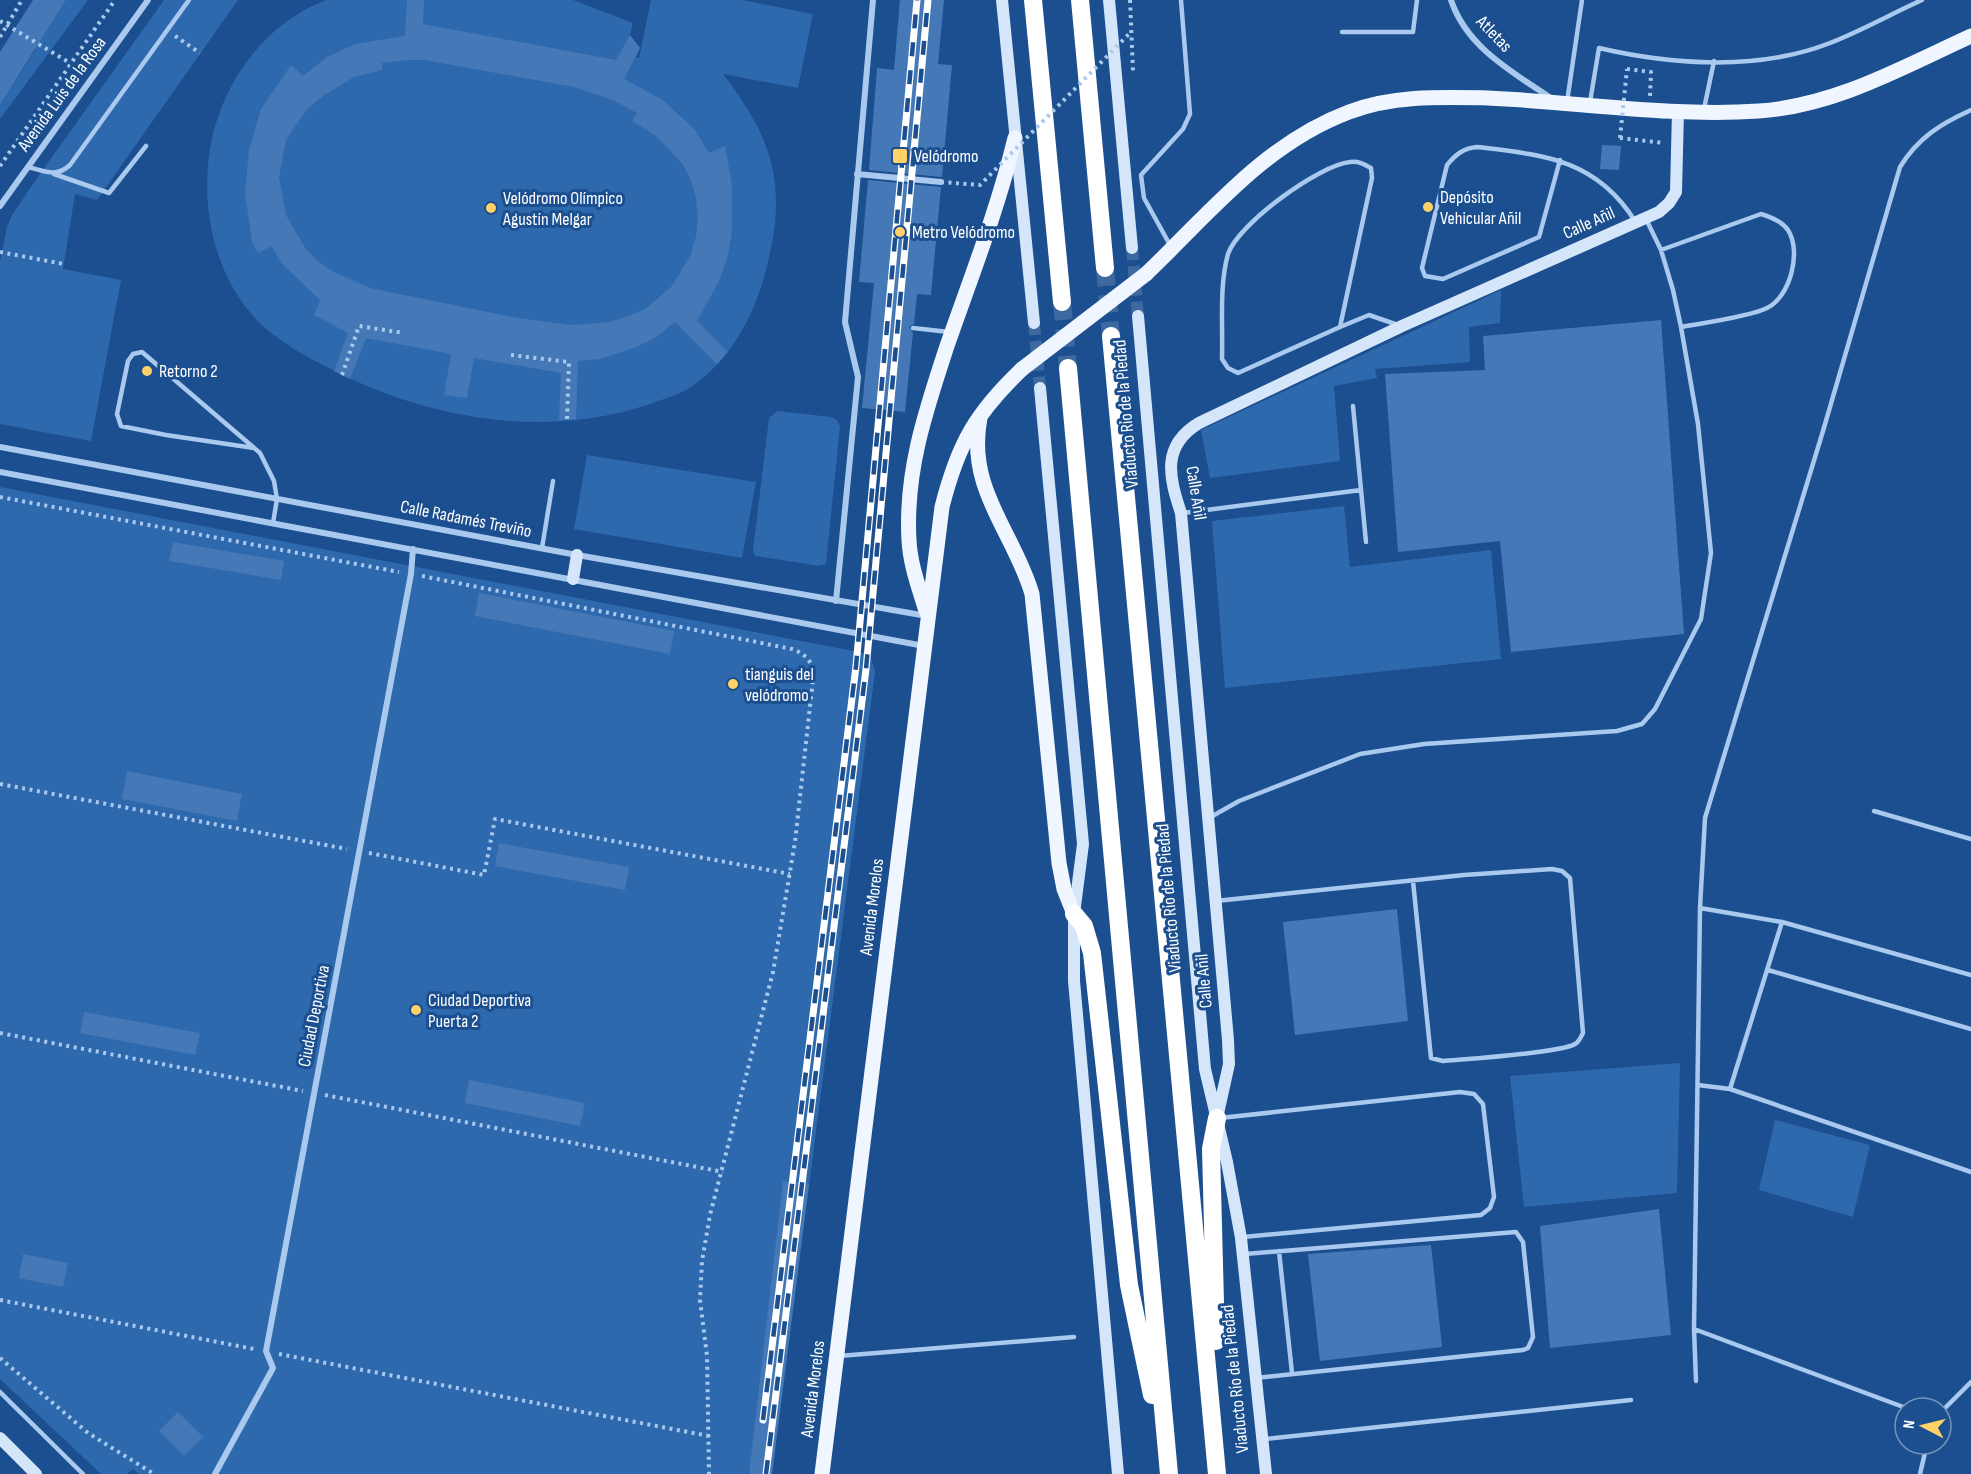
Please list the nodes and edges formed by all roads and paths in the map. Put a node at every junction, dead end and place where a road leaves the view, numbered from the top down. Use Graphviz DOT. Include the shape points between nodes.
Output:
graph roads {
  1 [pos="22,0"];
  2 [pos="115,0"];
  3 [pos="148,0"];
  4 [pos="189,0"];
  5 [pos="873,0"];
  6 [pos="1002,0"];
  7 [pos="1033,0"];
  8 [pos="1080,0"];
  9 [pos="1110,0"];
  10 [pos="1130,0"];
  11 [pos="1181,0"];
  12 [pos="1417,0"];
  13 [pos="1451,0"];
  14 [pos="1582,0"];
  15 [pos="1922,0"];
  16 [pos="0,21"];
  17 [pos="7,25"];
  18 [pos="167,31"];
  19 [pos="1131,32"];
  20 [pos="1342,32"];
  21 [pos="1971,36"];
  22 [pos="0,37"];
  23 [pos="200,53"];
  24 [pos="1714,61"];
  25 [pos="70,63"];
  26 [pos="1133,75"];
  27 [pos="1561,101"];
  28 [pos="1590,104"];
  29 [pos="1648,108"];
  30 [pos="1971,110"];
  31 [pos="1678,111"];
  32 [pos="1704,112"];
  33 [pos="1016,138"];
  34 [pos="1658,142"];
  35 [pos="146,146"];
  36 [pos="1560,160"];
  37 [pos="0,166"];
  38 [pos="28,167"];
  39 [pos="54,174"];
  40 [pos="857,174"];
  41 [pos="941,182"];
  42 [pos="0,206"];
  43 [pos="1641,222"];
  44 [pos="1131,248"];
  45 [pos="1172,249"];
  46 [pos="1661,250"];
  47 [pos="0,252"];
  48 [pos="64,264"];
  49 [pos="1104,268"];
  50 [pos="1062,302"];
  51 [pos="1138,316"];
  52 [pos="1034,323"];
  53 [pos="1402,326"];
  54 [pos="1340,327"];
  55 [pos="1681,327"];
  56 [pos="913,328"];
  57 [pos="952,332"];
  58 [pos="404,333"];
  59 [pos="1111,336"];
  60 [pos="511,355"];
  61 [pos="1068,368"];
  62 [pos="342,375"];
  63 [pos="1040,388"];
  64 [pos="1353,406"];
  65 [pos="981,412"];
  66 [pos="567,420"];
  67 [pos="0,447"];
  68 [pos="254,448"];
  69 [pos="0,472"];
  70 [pos="553,480"];
  71 [pos="1361,490"];
  72 [pos="0,497"];
  73 [pos="277,499"];
  74 [pos="1181,513"];
  75 [pos="273,523"];
  76 [pos="1366,542"];
  77 [pos="542,548"];
  78 [pos="413,549"];
  79 [pos="577,555"];
  80 [pos="411,574"];
  81 [pos="573,579"];
  82 [pos="836,601"];
  83 [pos="928,616"];
  84 [pos="924,646"];
  85 [pos="0,784"];
  86 [pos="1874,811"];
  87 [pos="1207,818"];
  88 [pos="1971,839"];
  89 [pos="360,851"];
  90 [pos="790,874"];
  91 [pos="1413,881"];
  92 [pos="1216,901"];
  93 [pos="1700,908"];
  94 [pos="1074,914"];
  95 [pos="1782,922"];
  96 [pos="1768,970"];
  97 [pos="1971,975"];
  98 [pos="1971,1029"];
  99 [pos="0,1033"];
  100 [pos="1698,1085"];
  101 [pos="1730,1089"];
  102 [pos="315,1094"];
  103 [pos="1217,1118"];
  104 [pos="723,1172"];
  105 [pos="1971,1172"];
  106 [pos="1241,1238"];
  107 [pos="1279,1251"];
  108 [pos="1243,1254"];
  109 [pos="0,1300"];
  110 [pos="1694,1329"];
  111 [pos="1074,1337"];
  112 [pos="266,1351"];
  113 [pos="837,1356"];
  114 [pos="0,1358"];
  115 [pos="1292,1373"];
  116 [pos="1256,1378"];
  117 [pos="1696,1381"];
  118 [pos="1971,1382"];
  119 [pos="0,1392"];
  120 [pos="1210,1400"];
  121 [pos="1631,1400"];
  122 [pos="1953,1400"];
  123 [pos="1893,1401"];
  124 [pos="709,1436"];
  125 [pos="0,1438"];
  126 [pos="1262,1439"];
  127 [pos="1924,1456"];
  128 [pos="1168,1465"];
  129 [pos="36,1474"];
  130 [pos="83,1474"];
  131 [pos="154,1474"];
  132 [pos="214,1474"];
  133 [pos="709,1474"];
  134 [pos="822,1474"];
  135 [pos="1118,1474"];
  136 [pos="1217,1474"];
  137 [pos="1266,1474"];
  138 [pos="1920,1474"];
  1 -- 17 [label="path"];
  2 -- 25 [label="path"];
  3 -- 38 [label="street, Avenida Luis de la Rosa"];
  4 -- 18 [label="lane"];
  5 -- 40 [label="street"];
  6 -- 33 [label="main road"];
  7 -- 50 [label="highway"];
  8 -- 49 [label="highway"];
  9 -- 44 [label="main road"];
  10 -- 19 [label="path"];
  11 -- 45 [label="lane" via="1190,114 1183,129 1141,175 1144,198"];
  12 -- 20 [label="lane" via="1413,32"];
  13 -- 27 [label="street, Atletas" via="1464,27 1492,59"];
  14 -- 27 [label="lane"];
  15 -- 24 [label="lane" via="1830,43 1801,52"];
  16 -- 17 [label="path"];
  17 -- 22 [label="path"];
  17 -- 25 [label="path"];
  18 -- 23 [label="path"];
  18 -- 39 [label="lane" via="70,165"];
  19 -- 26 [label="path"];
  19 -- 41 [label="path, bridge" via="980,185"];
  21 -- 32 [label="main road" via="1821,100 1760,111"];
  24 -- 28 [label="lane" via="1654,60 1599,48"];
  24 -- 32 [label="lane"];
  25 -- 37 [label="path"];
  27 -- 28 [label="main road"];
  27 -- 45 [label="main road" via="1424,97 1350,111 1307,131 1268,156"];
  28 -- 29 [label="main road"];
  29 -- 31 [label="main road"];
  29 -- 34 [label="path, bridge" via="1652,72 1627,69 1620,138"];
  30 -- 93 [label="lane" via="1925,136 1900,167 1705,818"];
  31 -- 32 [label="main road"];
  31 -- 43 [label="main road, Calle Añil" via="1676,192 1669,203"];
  33 -- 52 [label="main road"];
  33 -- 57 [label="main road" via="1003,190"];
  35 -- 39 [label="lane" via="109,193"];
  36 -- 36 [label="lane" via="1477,147 1453,157 1422,268 1425,276 1443,279 1539,237"];
  36 -- 43 [label="lane" via="1593,177"];
  38 -- 39 [label="lane"];
  38 -- 42 [label="street, Avenida Luis de la Rosa"];
  40 -- 41 [label="street"];
  40 -- 82 [label="street" via="845,322 858,377"];
  43 -- 46 [label="lane"];
  43 -- 53 [label="main road, Calle Añil"];
  45 -- 65 [label="main road, Avenida Morelos, bridge" via="1146,274 1022,369"];
  46 -- 55 [label="lane"];
  46 -- 55 [label="lane" via="1761,213 1775,218 1788,230 1794,246 1791,278 1768,308"];
  47 -- 48 [label="path"];
  51 -- 103 [label="main road, Viaducto Río de la Piedad" via="1205,1069"];
  53 -- 54 [label="lane" via="1369,315"];
  53 -- 74 [label="main road, Calle Añil" via="1187,432 1179,440 1171,461 1171,482"];
  54 -- 54 [label="lane" via="1239,373 1228,368 1222,359 1229,251 1287,192 1348,162 1362,162 1371,168 1372,178"];
  55 -- 87 [label="lane" via="1698,424 1711,553 1701,619 1655,709 1642,724 1617,731 1424,744 1360,754 1239,801"];
  56 -- 57 [label="lane"];
  57 -- 83 [label="main road" via="922,422 909,498 913,568"];
  58 -- 62 [label="path" via="359,327"];
  59 -- 120 [label="highway, Viaducto Río de la Piedad"];
  60 -- 66 [label="path" via="570,362"];
  61 -- 128 [label="highway"];
  63 -- 94 [label="main road" via="1083,844"];
  64 -- 71 [label="lane"];
  65 -- 83 [label="main road, Avenida Morelos" via="957,454 949,479"];
  65 -- 94 [label="main road" via="977,447 981,475 1032,594 1059,863"];
  67 -- 73 [label="street, Calle Radamés Treviño"];
  68 -- 68 [label="lane" via="121,426 117,414 128,361 133,354 149,356"];
  68 -- 73 [label="lane" via="273,476"];
  69 -- 75 [label="street"];
  70 -- 77 [label="lane"];
  71 -- 74 [label="lane"];
  71 -- 76 [label="lane"];
  72 -- 80 [label="path"];
  73 -- 75 [label="lane"];
  73 -- 77 [label="street, Calle Radamés Treviño"];
  74 -- 87 [label="main road, Calle Añil"];
  75 -- 78 [label="street"];
  77 -- 79 [label="street, Calle Radamés Treviño"];
  78 -- 80 [label="street, Ciudad Deportiva"];
  78 -- 81 [label="street"];
  79 -- 81 [label="main road"];
  79 -- 82 [label="street, Calle Radamés Treviño"];
  80 -- 89 [label="street, Ciudad Deportiva"];
  80 -- 90 [label="path" via="802,653 814,670"];
  81 -- 84 [label="street"];
  82 -- 83 [label="street, Calle Radamés Treviño"];
  83 -- 84 [label="main road, Avenida Morelos"];
  84 -- 113 [label="main road, Avenida Morelos"];
  85 -- 89 [label="path"];
  86 -- 88 [label="lane"];
  87 -- 92 [label="main road, Calle Añil"];
  89 -- 90 [label="path" via="484,875 495,819"];
  89 -- 102 [label="street, Ciudad Deportiva"];
  90 -- 104 [label="path" via="773,972"];
  91 -- 91 [label="lane" via="1552,868 1570,878 1583,1033 1579,1040 1573,1046 1552,1050 1443,1061 1431,1058"];
  91 -- 92 [label="lane"];
  92 -- 103 [label="main road, Calle Añil" via="1229,1064"];
  93 -- 95 [label="lane"];
  93 -- 100 [label="lane"];
  94 -- 128 [label="highway" via="1084,926 1092,954 1129,1285"];
  94 -- 135 [label="main road" via="1075,1001"];
  95 -- 96 [label="lane"];
  95 -- 97 [label="lane"];
  96 -- 98 [label="lane"];
  96 -- 101 [label="lane"];
  99 -- 102 [label="path"];
  100 -- 101 [label="lane"];
  100 -- 110 [label="lane"];
  101 -- 105 [label="lane"];
  102 -- 104 [label="path"];
  102 -- 112 [label="street, Ciudad Deportiva"];
  103 -- 106 [label="main road, Viaducto Río de la Piedad"];
  103 -- 106 [label="lane" via="1460,1092 1474,1094 1483,1104 1494,1197 1490,1208 1481,1215"];
  103 -- 120 [label="highway" via="1211,1149 1216,1349"];
  104 -- 124 [label="path" via="702,1261 700,1300 707,1356"];
  106 -- 108 [label="main road, Viaducto Río de la Piedad"];
  107 -- 108 [label="lane"];
  107 -- 115 [label="lane"];
  107 -- 115 [label="lane" via="1516,1232 1523,1242 1532,1326 1532,1343 1523,1350"];
  108 -- 116 [label="main road, Viaducto Río de la Piedad"];
  109 -- 112 [label="path"];
  110 -- 117 [label="lane"];
  110 -- 123 [label="lane"];
  111 -- 113 [label="lane"];
  112 -- 124 [label="path"];
  112 -- 132 [label="street, Ciudad Deportiva" via="273,1368"];
  113 -- 134 [label="main road, Avenida Morelos"];
  114 -- 131 [label="path" via="88,1433"];
  115 -- 116 [label="lane"];
  116 -- 126 [label="main road, Viaducto Río de la Piedad"];
  118 -- 122 [label="lane"];
  119 -- 130 [label="lane"];
  120 -- 136 [label="highway, Viaducto Río de la Piedad"];
  121 -- 126 [label="lane"];
  124 -- 133 [label="path"];
  125 -- 129 [label="main road"];
  126 -- 137 [label="main road, Viaducto Río de la Piedad"];
  127 -- 138 [label="lane"];
}
